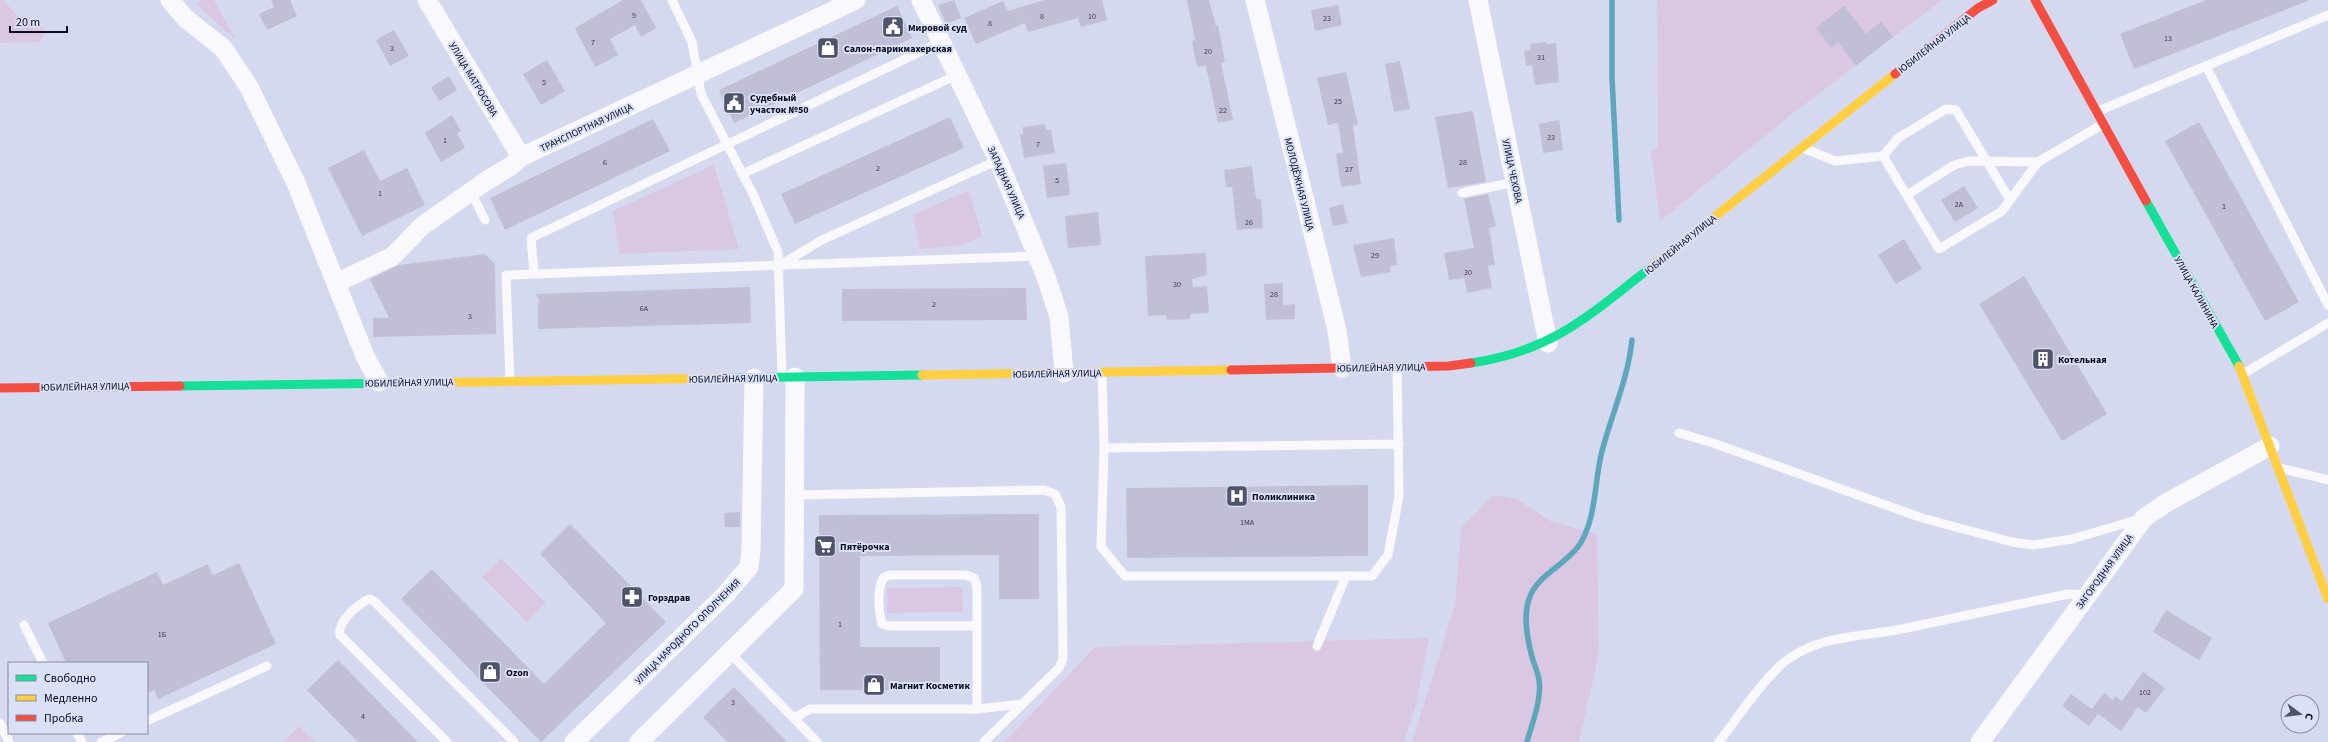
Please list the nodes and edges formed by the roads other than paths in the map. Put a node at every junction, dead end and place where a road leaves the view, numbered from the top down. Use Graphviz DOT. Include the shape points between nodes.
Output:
graph roads {
  1 [pos="170,0"];
  2 [pos="427,0"];
  3 [pos="672,0"];
  4 [pos="856,0"];
  5 [pos="921,0"];
  6 [pos="1255,0"];
  7 [pos="1478,0"];
  8 [pos="1993,0"];
  9 [pos="2035,0"];
  10 [pos="2328,15"];
  11 [pos="941,42"];
  12 [pos="2206,66"];
  13 [pos="698,74"];
  14 [pos="957,75"];
  15 [pos="2096,112"];
  16 [pos="2103,124"];
  17 [pos="727,144"];
  18 [pos="1801,147"];
  19 [pos="1883,156"];
  20 [pos="521,157"];
  21 [pos="998,160"];
  22 [pos="1986,161"];
  23 [pos="2038,162"];
  24 [pos="742,174"];
  25 [pos="1515,182"];
  26 [pos="470,192"];
  27 [pos="1462,193"];
  28 [pos="1907,195"];
  29 [pos="2010,200"];
  30 [pos="485,220"];
  31 [pos="1038,256"];
  32 [pos="779,266"];
  33 [pos="534,273"];
  34 [pos="336,283"];
  35 [pos="2328,305"];
  36 [pos="2328,323"];
  37 [pos="1548,343"];
  38 [pos="1397,367"];
  39 [pos="1342,368"];
  40 [pos="1102,372"];
  41 [pos="1064,373"];
  42 [pos="2243,374"];
  43 [pos="789,377"];
  44 [pos="754,378"];
  45 [pos="510,381"];
  46 [pos="379,382"];
  47 [pos="0,388"];
  48 [pos="1679,433"];
  49 [pos="1399,444"];
  50 [pos="2270,446"];
  51 [pos="1104,448"];
  52 [pos="2279,468"];
  53 [pos="2328,480"];
  54 [pos="795,495"];
  55 [pos="2144,518"];
  56 [pos="1346,576"];
  57 [pos="2087,595"];
  58 [pos="2328,599"];
  59 [pos="24,625"];
  60 [pos="977,626"];
  61 [pos="1317,646"];
  62 [pos="730,653"];
  63 [pos="42,662"];
  64 [pos="267,666"];
  65 [pos="1022,704"];
  66 [pos="977,709"];
  67 [pos="794,718"];
  68 [pos="148,721"];
  69 [pos="0,723"];
  70 [pos="119,734"];
  71 [pos="9,742"];
  72 [pos="101,742"];
  73 [pos="447,742"];
  74 [pos="514,742"];
  75 [pos="574,742"];
  76 [pos="640,742"];
  77 [pos="817,742"];
  78 [pos="984,742"];
  79 [pos="1719,742"];
  80 [pos="1980,742"];
  1 -- 34 [label="street" via="185,18 223,48 249,87 296,183"];
  2 -- 20 [label="street, УЛИЦА МАТРОСОВА"];
  3 -- 13 [label="lane" via="692,42"];
  4 -- 13 [label="street, ТРАНСПОРТНАЯ УЛИЦА"];
  5 -- 11 [label="street, ЗАПАДНАЯ УЛИЦА"];
  6 -- 39 [label="street, МОЛОДЁЖНАЯ УЛИЦА" via="1336,330"];
  7 -- 25 [label="street, УЛИЦА ЧЕХОВА"];
  8 -- 18 [label="main road, ЮБИЛЕЙНАЯ УЛИЦА" via="1978,8"];
  9 -- 15 [label="main road, УЛИЦА КАЛИНИНА"];
  10 -- 12 [label="lane"];
  11 -- 14 [label="street, ЗАПАДНАЯ УЛИЦА"];
  11 -- 17 [label="lane"];
  12 -- 15 [label="lane"];
  12 -- 35 [label="lane"];
  13 -- 17 [label="lane" via="701,94"];
  13 -- 20 [label="street, ТРАНСПОРТНАЯ УЛИЦА"];
  14 -- 21 [label="street, ЗАПАДНАЯ УЛИЦА"];
  14 -- 24 [label="lane"];
  15 -- 16 [label="main road, УЛИЦА КАЛИНИНА"];
  16 -- 23 [label="lane"];
  16 -- 42 [label="main road, УЛИЦА КАЛИНИНА"];
  17 -- 24 [label="lane"];
  17 -- 33 [label="lane" via="530,238"];
  18 -- 19 [label="lane" via="1835,161"];
  18 -- 37 [label="main road, ЮБИЛЕЙНАЯ УЛИЦА" via="1581,323"];
  19 -- 22 [label="lane" via="1898,138 1946,109 1956,110"];
  19 -- 28 [label="lane"];
  20 -- 26 [label="street, ТРАНСПОРТНАЯ УЛИЦА"];
  21 -- 31 [label="street, ЗАПАДНАЯ УЛИЦА"];
  21 -- 32 [label="lane" via="822,240"];
  22 -- 23 [label="lane"];
  22 -- 28 [label="lane" via="1969,161 1954,165"];
  22 -- 29 [label="lane"];
  23 -- 29 [label="lane"];
  24 -- 32 [label="lane" via="778,252"];
  25 -- 27 [label="lane"];
  25 -- 37 [label="street, УЛИЦА ЧЕХОВА"];
  26 -- 30 [label="lane"];
  26 -- 34 [label="street, ТРАНСПОРТНАЯ УЛИЦА" via="422,226 393,256"];
  28 -- 29 [label="lane" via="1939,249 2002,211"];
  31 -- 32 [label="lane"];
  31 -- 41 [label="street, ЗАПАДНАЯ УЛИЦА" via="1059,317"];
  32 -- 33 [label="lane"];
  32 -- 43 [label="lane"];
  33 -- 45 [label="lane" via="506,275"];
  34 -- 46 [label="street" via="364,356"];
  36 -- 42 [label="lane"];
  37 -- 38 [label="main road, ЮБИЛЕЙНАЯ УЛИЦА" via="1522,354 1489,362"];
  38 -- 39 [label="main road, ЮБИЛЕЙНАЯ УЛИЦА"];
  38 -- 49 [label="lane"];
  39 -- 40 [label="main road, ЮБИЛЕЙНАЯ УЛИЦА"];
  40 -- 41 [label="main road, ЮБИЛЕЙНАЯ УЛИЦА"];
  40 -- 51 [label="lane"];
  41 -- 43 [label="main road, ЮБИЛЕЙНАЯ УЛИЦА"];
  42 -- 50 [label="main road, УЛИЦА КАЛИНИНА"];
  43 -- 44 [label="main road, ЮБИЛЕЙНАЯ УЛИЦА"];
  43 -- 54 [label="street"];
  44 -- 45 [label="main road, ЮБИЛЕЙНАЯ УЛИЦА"];
  44 -- 75 [label="street, УЛИЦА НАРОДНОГО ОПОЛЧЕНИЯ" via="749,567 726,594"];
  45 -- 46 [label="main road, ЮБИЛЕЙНАЯ УЛИЦА"];
  46 -- 47 [label="main road, ЮБИЛЕЙНАЯ УЛИЦА"];
  48 -- 55 [label="lane" via="1922,518 2012,542 2033,545 2072,539"];
  49 -- 51 [label="lane"];
  49 -- 56 [label="lane" via="1399,496 1388,555 1372,576"];
  50 -- 52 [label="main road, УЛИЦА КАЛИНИНА"];
  50 -- 55 [label="street, ЗАГОРОДНАЯ УЛИЦА" via="2166,503"];
  51 -- 56 [label="lane" via="1101,547 1125,576"];
  52 -- 53 [label="lane"];
  52 -- 58 [label="main road, УЛИЦА КАЛИНИНА"];
  54 -- 62 [label="street" via="794,589"];
  54 -- 65 [label="lane" via="1044,490 1055,494 1061,507 1063,659 1059,668"];
  55 -- 57 [label="street, ЗАГОРОДНАЯ УЛИЦА"];
  56 -- 61 [label="lane"];
  57 -- 79 [label="lane" via="2068,594 1900,629 1827,640 1811,646 1783,664 1757,692"];
  57 -- 80 [label="street, ЗАГОРОДНАЯ УЛИЦА"];
  59 -- 63 [label="lane"];
  60 -- 60 [label="lane" via="882,624 882,578 889,575 966,575 974,578 977,586"];
  60 -- 66 [label="lane"];
  62 -- 67 [label="lane"];
  62 -- 76 [label="street"];
  64 -- 68 [label="lane"];
  65 -- 66 [label="lane"];
  65 -- 78 [label="lane"];
  66 -- 67 [label="lane" via="810,709"];
  67 -- 77 [label="lane"];
  69 -- 71 [label="lane"];
  70 -- 72 [label="lane"];
  73 -- 74 [label="lane" via="340,635 341,624 364,601 374,601"];
}
